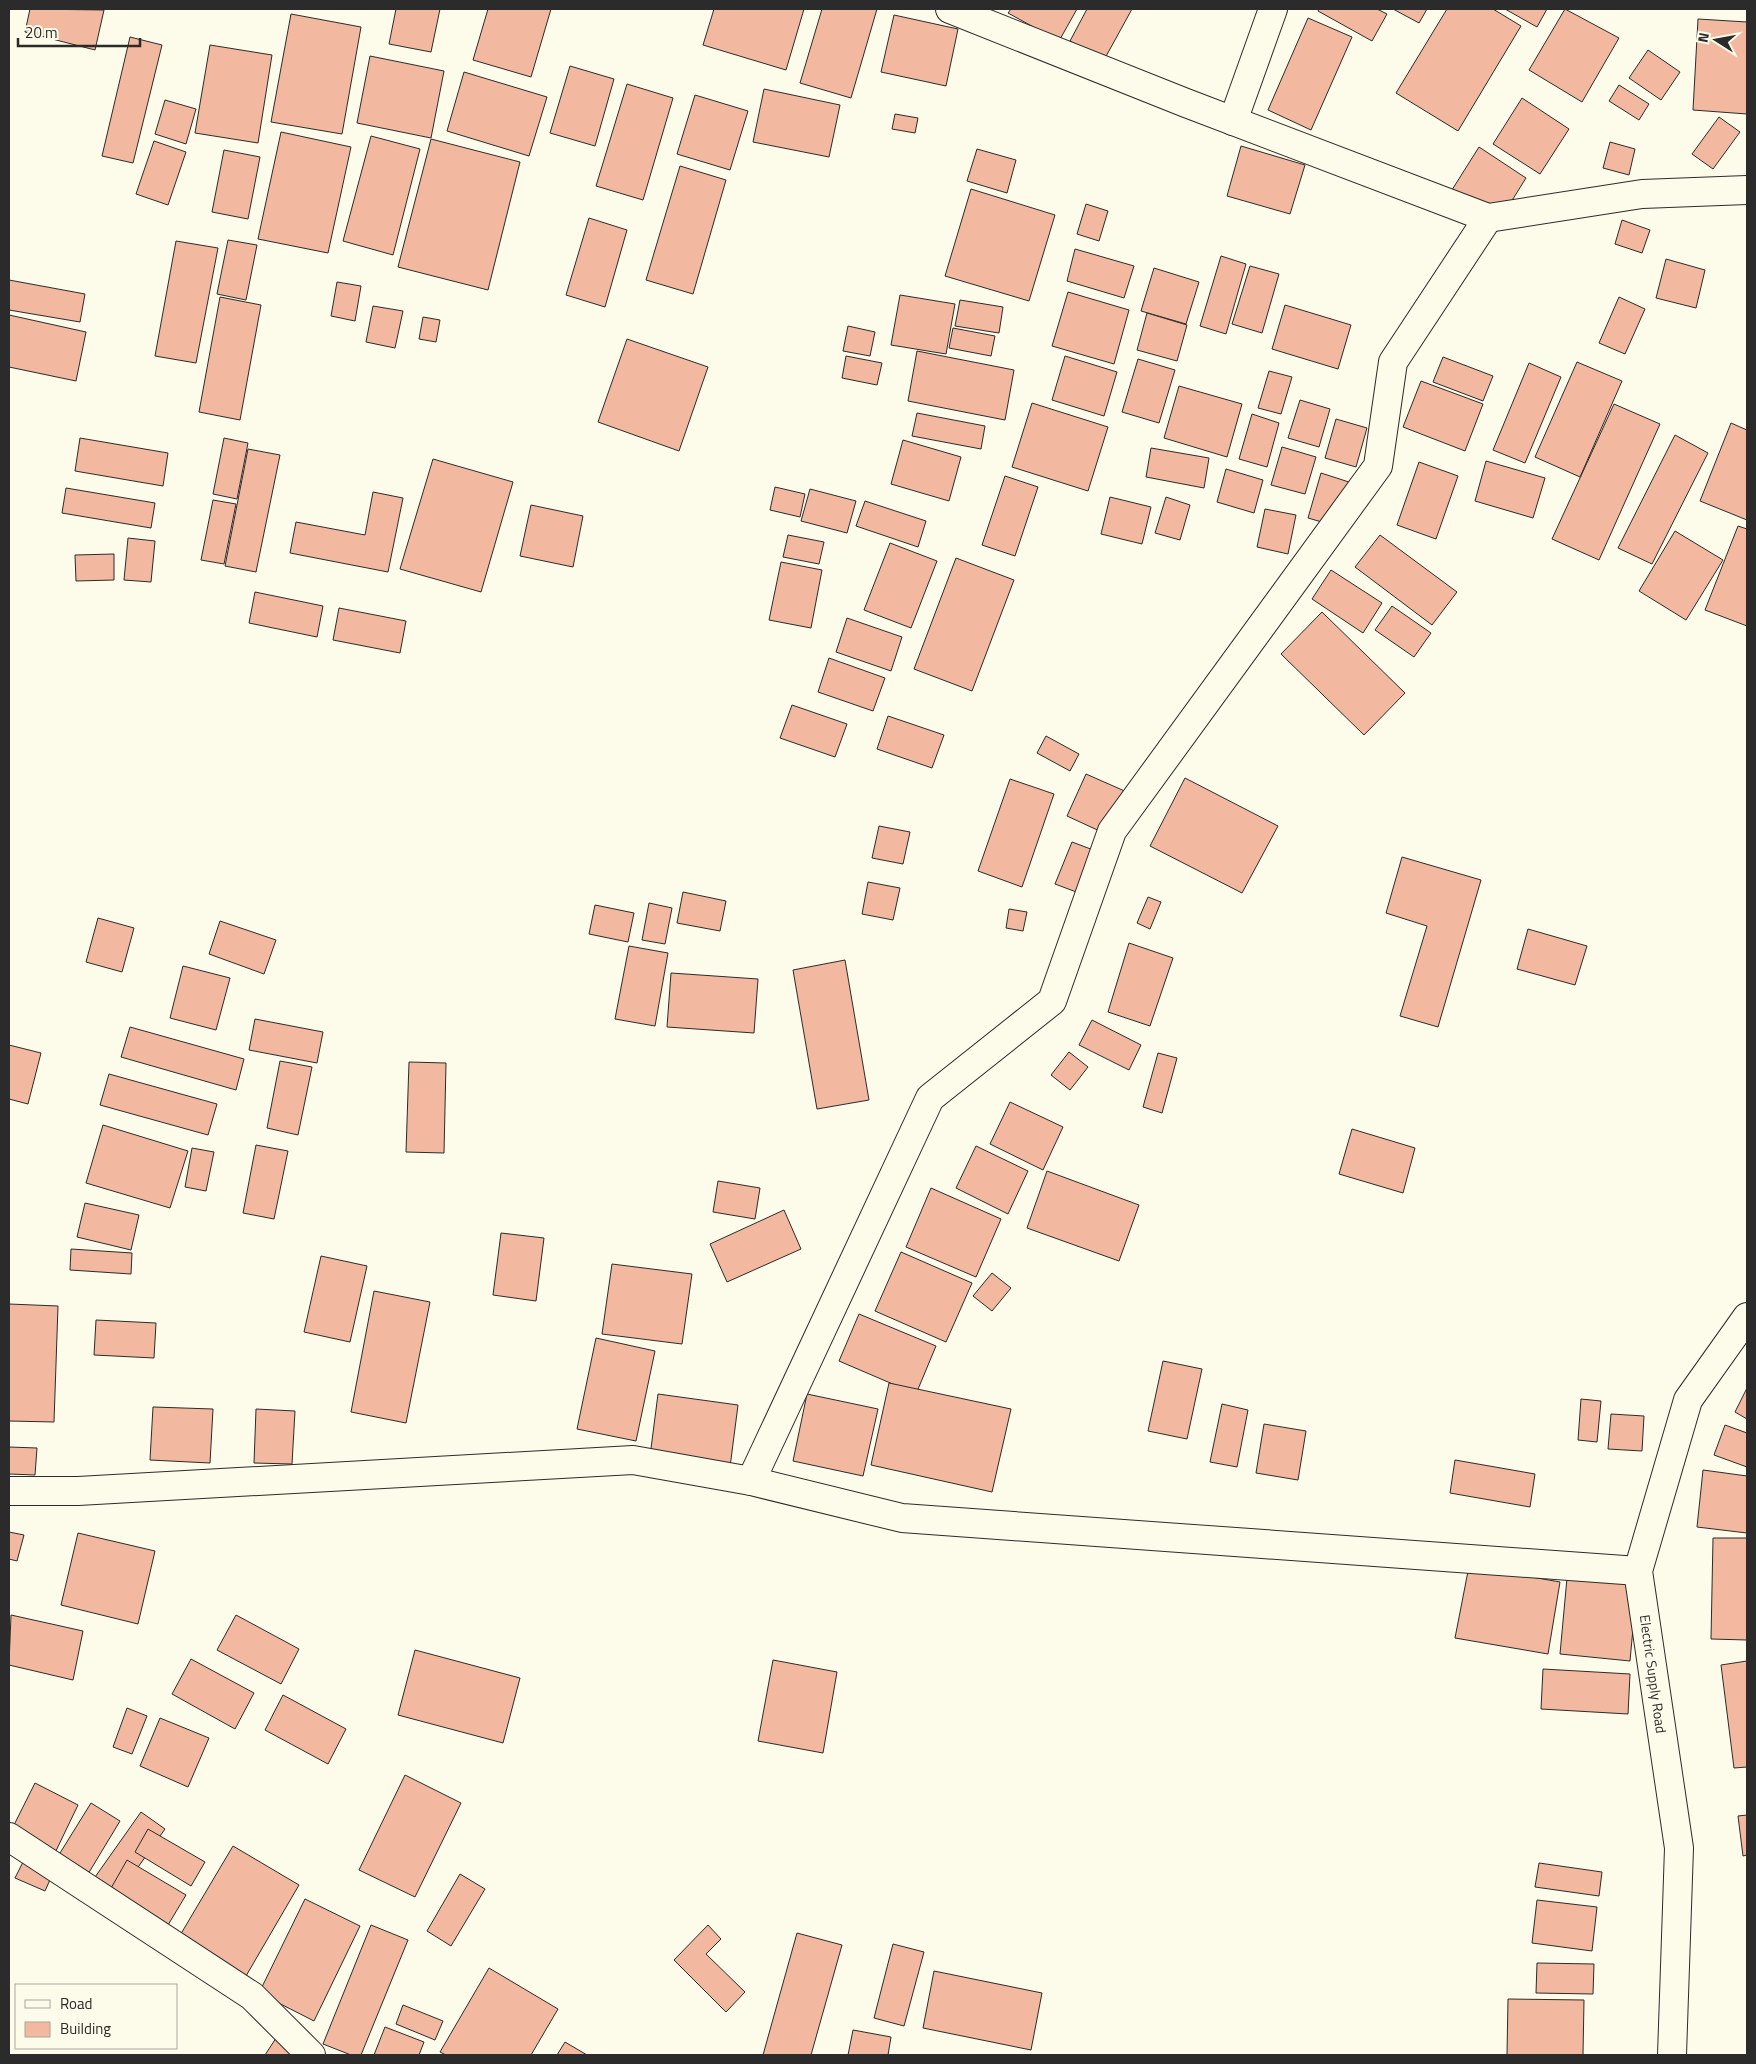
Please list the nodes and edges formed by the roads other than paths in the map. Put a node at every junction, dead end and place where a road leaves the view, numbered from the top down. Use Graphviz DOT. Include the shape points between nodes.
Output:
graph roads {
  1 [pos="950,9"];
  2 [pos="1273,9"];
  3 [pos="1233,121"];
  4 [pos="1747,190"];
  5 [pos="1488,218"];
  6 [pos="1747,1317"];
  7 [pos="751,1481"];
  8 [pos="9,1491"];
  9 [pos="1638,1571"];
  10 [pos="9,1837"];
  11 [pos="311,2055"];
  12 [pos="1672,2055"];
  1 -- 3 [label="street"];
  2 -- 3 [label="street"];
  3 -- 5 [label="street"];
  4 -- 5 [label="street" via="1642,194"];
  5 -- 7 [label="street" via="1393,362 1378,466 1112,832 1052,1001 930,1098"];
  6 -- 9 [label="street, Electric Supply Road" via="1688,1400"];
  7 -- 8 [label="street" via="634,1460 78,1491"];
  7 -- 9 [label="street" via="902,1518"];
  9 -- 12 [label="street, Electric Supply Road" via="1679,1848"];
  10 -- 11 [label="street" via="252,1996"];
}
